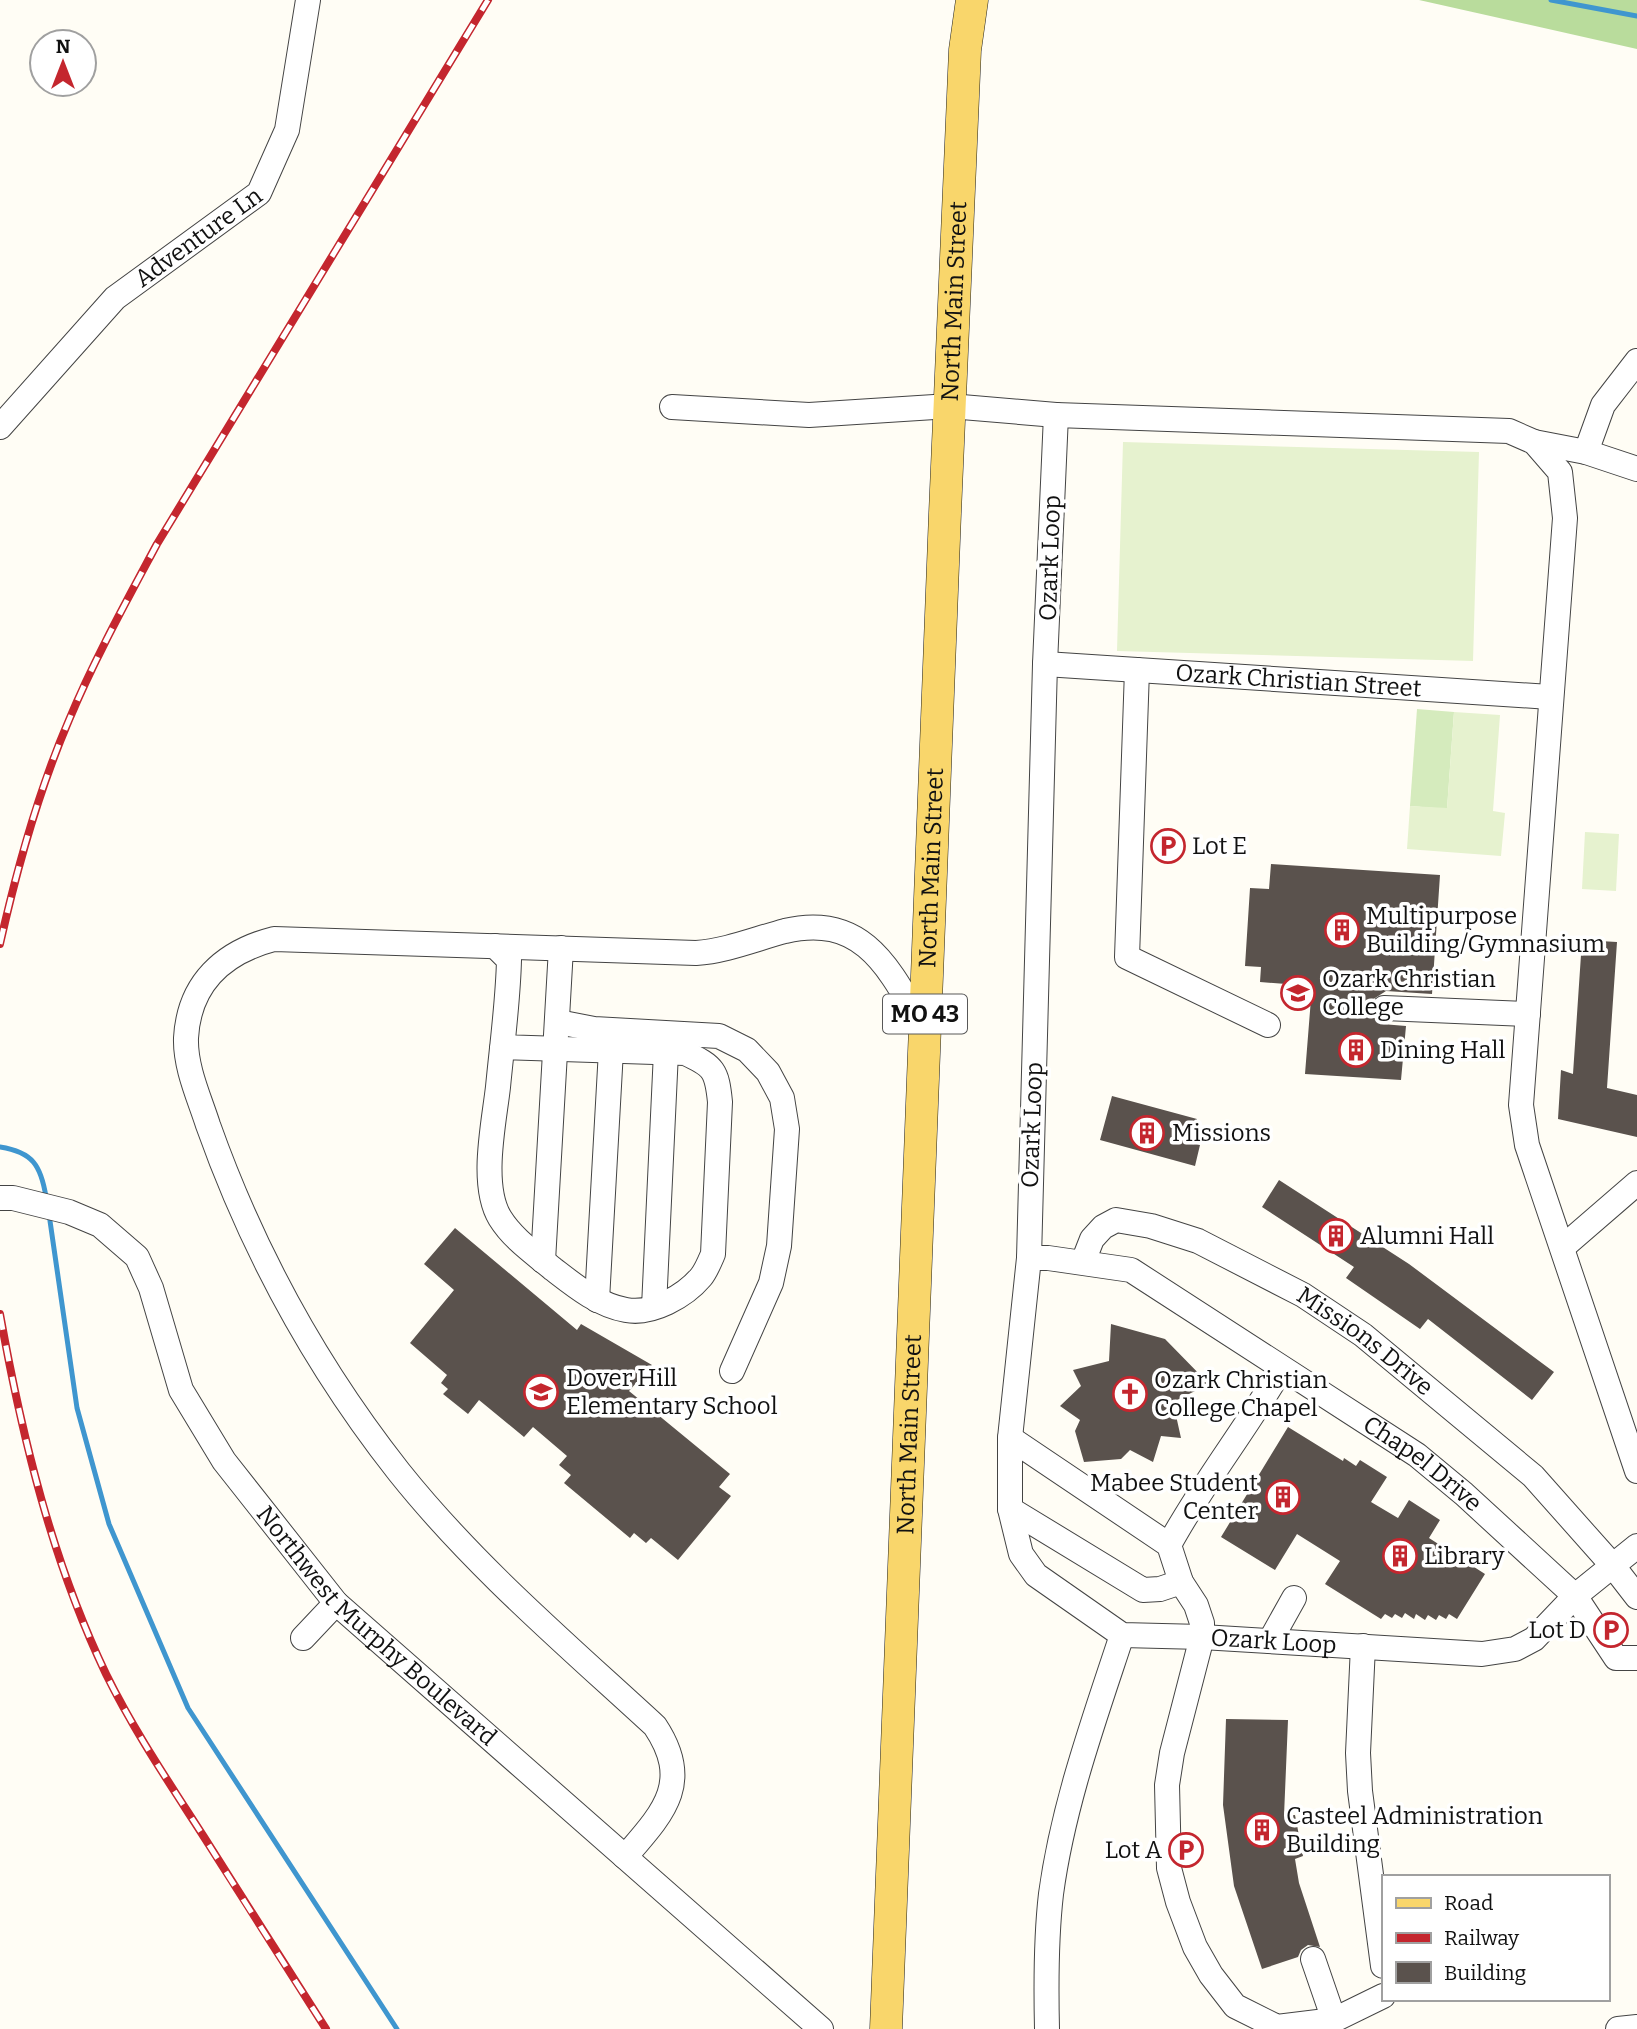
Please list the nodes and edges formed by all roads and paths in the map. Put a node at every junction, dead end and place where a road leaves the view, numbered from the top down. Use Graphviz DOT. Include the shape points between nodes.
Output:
graph roads {
  1 [pos="308,0"];
  2 [pos="972,0"];
  3 [pos="1637,361"];
  4 [pos="950,406"];
  5 [pos="673,407"];
  6 [pos="1056,415"];
  7 [pos="0,427"];
  8 [pos="1534,442"];
  9 [pos="1586,452"];
  10 [pos="1637,468"];
  11 [pos="1045,664"];
  12 [pos="1137,670"];
  13 [pos="1550,697"];
  14 [pos="495,946"];
  15 [pos="561,948"];
  16 [pos="1384,1008"];
  17 [pos="1528,1014"];
  18 [pos="558,1022"];
  19 [pos="1268,1026"];
  20 [pos="925,1030"];
  21 [pos="502,1047"];
  22 [pos="556,1049"];
  23 [pos="611,1051"];
  24 [pos="666,1052"];
  25 [pos="1637,1182"];
  26 [pos="7,1198"];
  27 [pos="1563,1247"];
  28 [pos="1029,1258"];
  29 [pos="543,1261"];
  30 [pos="1083,1262"];
  31 [pos="597,1300"];
  32 [pos="654,1307"];
  33 [pos="1281,1368"];
  34 [pos="732,1371"];
  35 [pos="1010,1438"];
  36 [pos="1637,1471"];
  37 [pos="1010,1509"];
  38 [pos="1169,1545"];
  39 [pos="1637,1546"];
  40 [pos="1614,1566"];
  41 [pos="1181,1582"];
  42 [pos="1575,1596"];
  43 [pos="1637,1597"];
  44 [pos="1294,1598"];
  45 [pos="337,1603"];
  46 [pos="1122,1635"];
  47 [pos="1202,1637"];
  48 [pos="303,1638"];
  49 [pos="1270,1641"];
  50 [pos="1363,1646"];
  51 [pos="1637,1658"];
  52 [pos="625,1857"];
  53 [pos="1382,1958"];
  54 [pos="1313,1959"];
  55 [pos="1382,1996"];
  56 [pos="1334,2020"];
  57 [pos="1637,2027"];
  58 [pos="821,2029"];
  59 [pos="886,2029"];
  60 [pos="1047,2029"];
  61 [pos="1618,2029"];
  1 -- 7 [label="street, Adventure Ln" via="287,130 259,193 115,298"];
  2 -- 4 [label="main road, North Main Street / MO 43" via="965,50"];
  3 -- 9 [label="street" via="1604,405"];
  4 -- 5 [label="street" via="809,415"];
  4 -- 6 [label="street"];
  4 -- 20 [label="main road, North Main Street / MO 43"];
  6 -- 8 [label="street" via="1509,431"];
  6 -- 11 [label="street, Ozark Loop"];
  8 -- 9 [label="street"];
  8 -- 13 [label="street" via="1560,472 1565,518"];
  9 -- 10 [label="street"];
  11 -- 12 [label="street, Ozark Christian Street"];
  11 -- 28 [label="street, Ozark Loop"];
  12 -- 13 [label="street, Ozark Christian Street"];
  12 -- 19 [label="street" via="1128,957"];
  13 -- 17 [label="street"];
  14 -- 15 [label="street"];
  14 -- 21 [label="street" via="509,960"];
  14 -- 52 [label="street" via="295,939 256,944 223,961 200,989 189,1020 187,1049 194,1084 230,1185 299,1324 338,1388 399,1472 495,1579 663,1738 673,1762 669,1796 659,1816"];
  15 -- 18 [label="street"];
  15 -- 20 [label="street" via="705,952 788,931 832,931 867,945 880,957"];
  16 -- 17 [label="street"];
  17 -- 27 [label="street" via="1521,1105 1527,1145"];
  18 -- 22 [label="street"];
  18 -- 34 [label="street" via="594,1029 719,1036 747,1050 768,1072 782,1098 788,1129 779,1246 771,1283"];
  20 -- 59 [label="main road, North Main Street / MO 43"];
  21 -- 22 [label="street"];
  21 -- 29 [label="street" via="492,1198 499,1217 519,1242"];
  22 -- 23 [label="street"];
  22 -- 29 [label="street"];
  23 -- 24 [label="street"];
  23 -- 31 [label="street"];
  24 -- 32 [label="street"];
  24 -- 32 [label="street" via="704,1061 718,1077 716,1229 713,1254 702,1276 683,1294"];
  25 -- 27 [label="street"];
  26 -- 45 [label="street, Northwest Murphy Boulevard" via="69,1212 100,1225 137,1257 151,1288 181,1390 224,1461"];
  27 -- 36 [label="street"];
  28 -- 30 [label="street, Chapel Drive"];
  28 -- 35 [label="street, Ozark Loop"];
  29 -- 31 [label="street"];
  30 -- 33 [label="street, Chapel Drive" via="1131,1270"];
  30 -- 40 [label="street, Missions Drive" via="1098,1233 1116,1220 1198,1241 1303,1296 1363,1335 1533,1476"];
  31 -- 32 [label="street" via="632,1311"];
  33 -- 38 [label="street"];
  33 -- 42 [label="street, Chapel Drive" via="1417,1455"];
  35 -- 37 [label="street, Ozark Loop"];
  35 -- 38 [label="street"];
  37 -- 41 [label="street" via="1143,1590"];
  37 -- 46 [label="street, Ozark Loop" via="1021,1554 1036,1575"];
  38 -- 41 [label="street"];
  39 -- 40 [label="street, Ozark Loop"];
  40 -- 42 [label="street, Ozark Loop"];
  40 -- 43 [label="street"];
  41 -- 47 [label="street" via="1196,1605"];
  42 -- 50 [label="street, Ozark Loop" via="1534,1639 1515,1649 1482,1654"];
  42 -- 51 [label="street, Chapel Drive" via="1616,1658"];
  44 -- 49 [label="street"];
  45 -- 48 [label="street"];
  45 -- 52 [label="street, Northwest Murphy Boulevard"];
  46 -- 47 [label="street, Ozark Loop"];
  46 -- 60 [label="street" via="1066,1816 1051,1896"];
  47 -- 49 [label="street, Ozark Loop"];
  47 -- 56 [label="street" via="1167,1785 1169,1868 1178,1902 1200,1956 1235,2006 1277,2027"];
  49 -- 50 [label="street, Ozark Loop"];
  50 -- 53 [label="street" via="1360,1791"];
  52 -- 58 [label="street, Northwest Murphy Boulevard"];
  54 -- 56 [label="street"];
  55 -- 56 [label="street"];
  57 -- 61 [label="street"];
}
